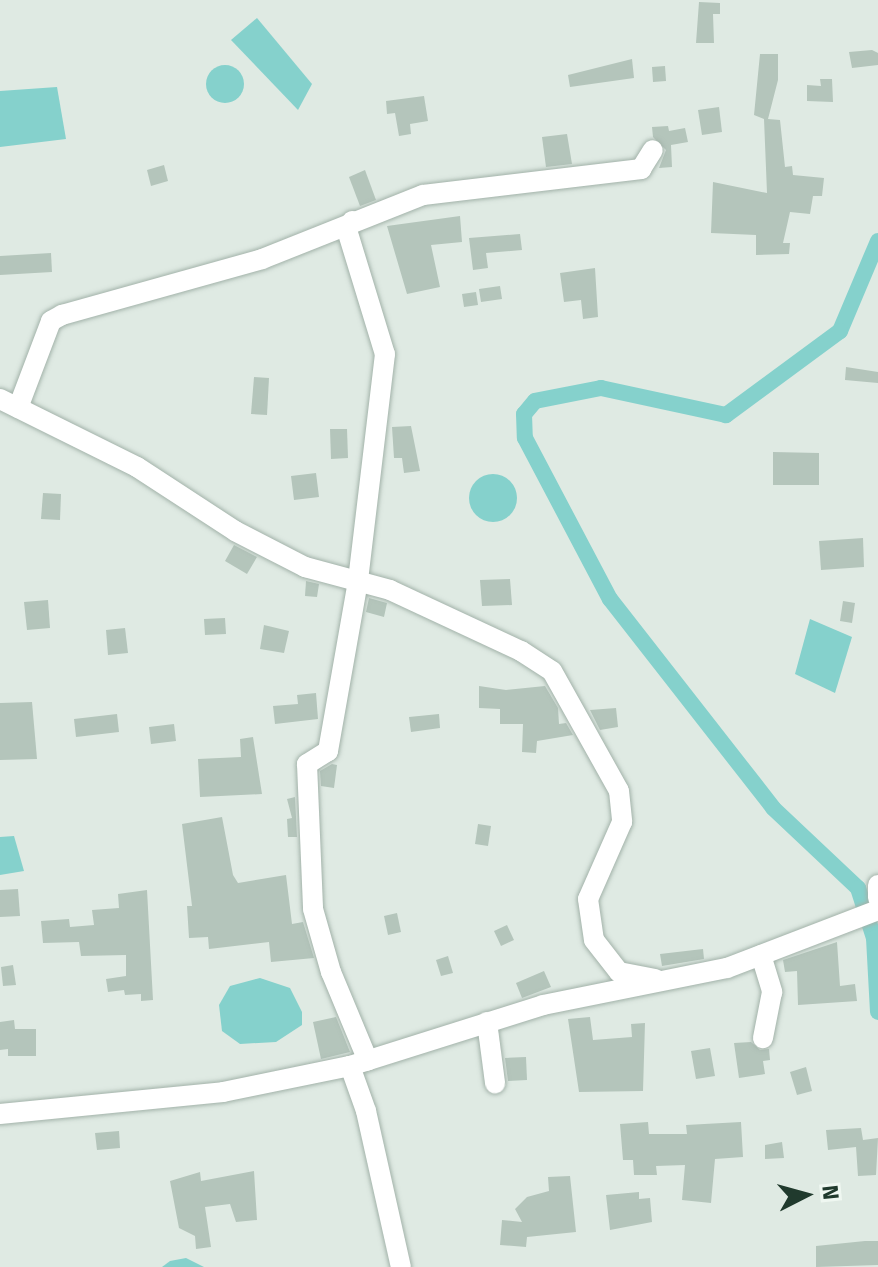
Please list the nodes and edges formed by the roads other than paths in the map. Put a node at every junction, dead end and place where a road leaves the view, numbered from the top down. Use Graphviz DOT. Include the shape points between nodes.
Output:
graph roads {
  1 [pos="653,150"];
  2 [pos="352,221"];
  3 [pos="9,404"];
  4 [pos="358,581"];
  5 [pos="878,885"];
  6 [pos="878,898"];
  7 [pos="878,910"];
  8 [pos="761,955"];
  9 [pos="655,979"];
  10 [pos="487,1022"];
  11 [pos="763,1038"];
  12 [pos="359,1064"];
  13 [pos="495,1083"];
  14 [pos="0,1114"];
  15 [pos="401,1267"];
  1 -- 2 [label="street" via="641,169 423,195"];
  2 -- 3 [label="street" via="262,259 62,315 51,321"];
  2 -- 4 [label="street" via="347,230 385,354"];
  3 -- 4 [label="street" via="137,467 235,531 305,567"];
  4 -- 9 [label="street" via="403,596 552,671 619,791 622,822 588,899 594,940 619,972"];
  4 -- 12 [label="street" via="328,751 307,764 313,909"];
  5 -- 6 [label="street"];
  7 -- 8 [label="street"];
  8 -- 9 [label="street" via="727,968"];
  8 -- 11 [label="street" via="772,992"];
  9 -- 10 [label="street"];
  10 -- 12 [label="street"];
  10 -- 13 [label="street"];
  12 -- 14 [label="street" via="223,1092"];
  12 -- 15 [label="street"];
}
